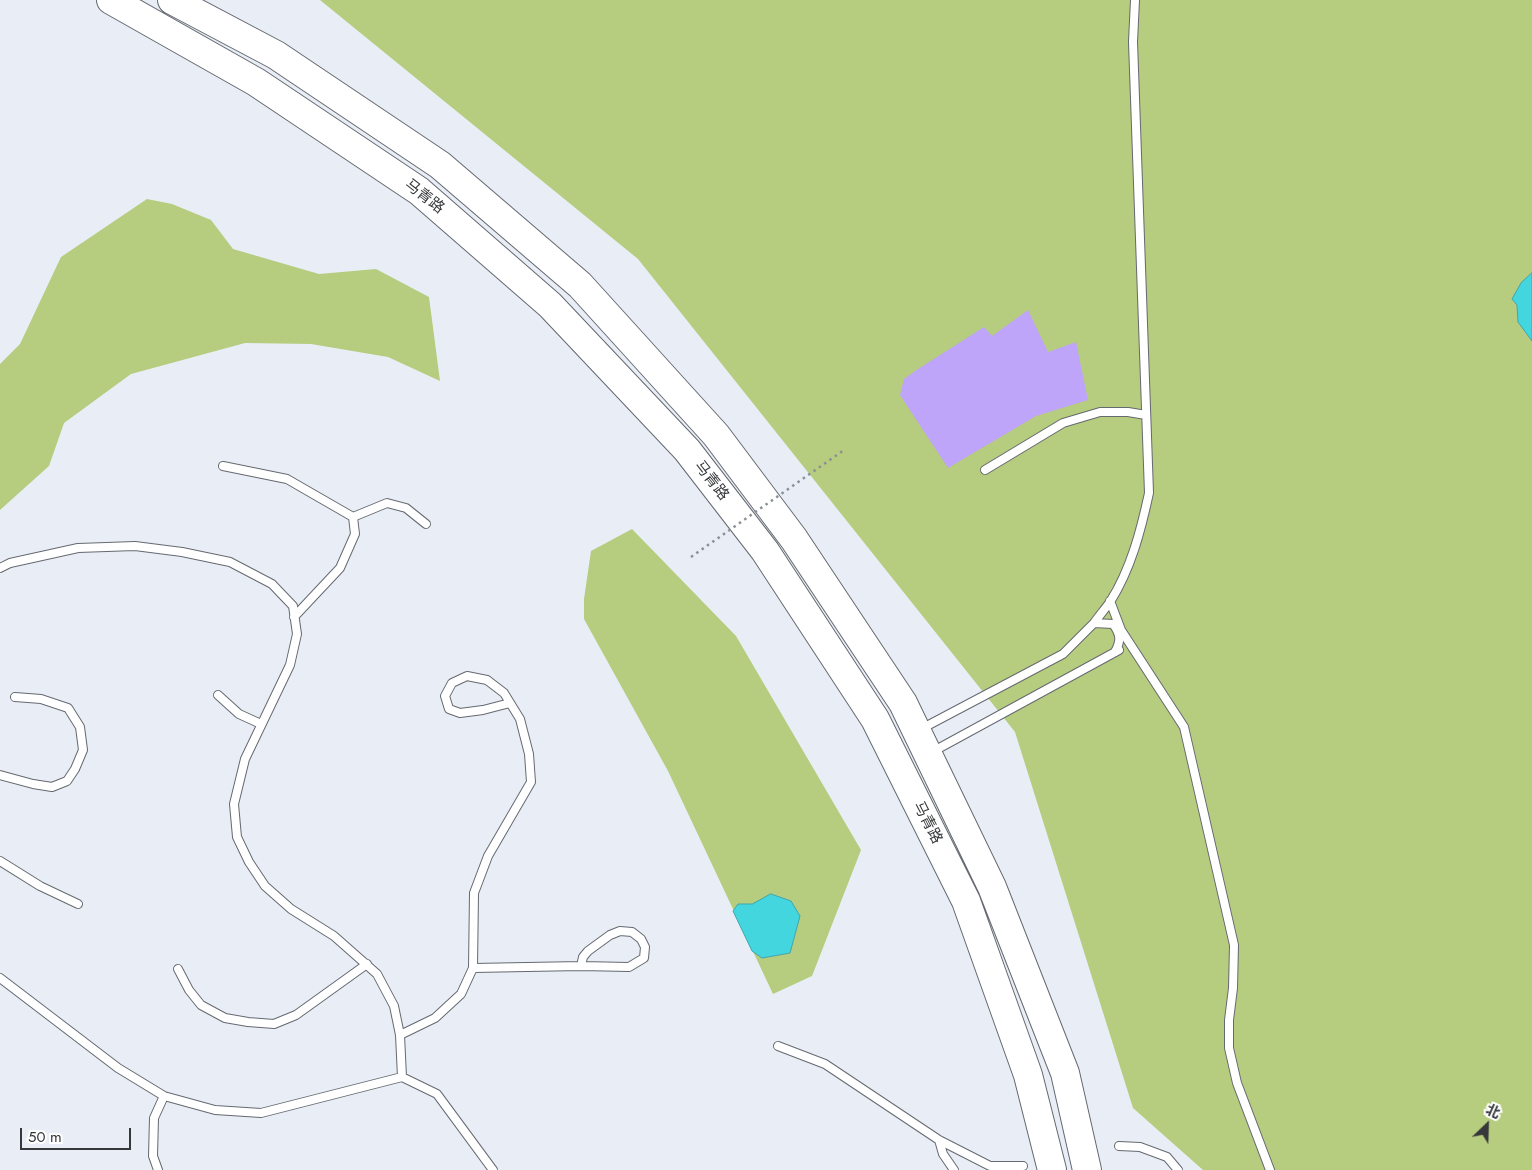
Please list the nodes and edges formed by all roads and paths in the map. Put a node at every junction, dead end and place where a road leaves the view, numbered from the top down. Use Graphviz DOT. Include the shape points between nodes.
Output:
graph roads {
  1 [pos="111,0"];
  2 [pos="172,0"];
  3 [pos="1135,0"];
  4 [pos="1146,415"];
  5 [pos="844,450"];
  6 [pos="222,466"];
  7 [pos="985,470"];
  8 [pos="353,517"];
  9 [pos="426,524"];
  10 [pos="692,557"];
  11 [pos="0,568"];
  12 [pos="1110,601"];
  13 [pos="294,617"];
  14 [pos="1094,623"];
  15 [pos="1129,644"];
  16 [pos="1115,652"];
  17 [pos="218,695"];
  18 [pos="15,697"];
  19 [pos="510,703"];
  20 [pos="261,724"];
  21 [pos="923,743"];
  22 [pos="0,775"];
  23 [pos="0,861"];
  24 [pos="78,904"];
  25 [pos="367,964"];
  26 [pos="581,966"];
  27 [pos="473,968"];
  28 [pos="178,969"];
  29 [pos="0,978"];
  30 [pos="400,1035"];
  31 [pos="778,1046"];
  32 [pos="402,1077"];
  33 [pos="164,1096"];
  34 [pos="940,1140"];
  35 [pos="1119,1146"];
  36 [pos="1023,1166"];
  37 [pos="158,1170"];
  38 [pos="492,1170"];
  39 [pos="954,1170"];
  40 [pos="1052,1170"];
  41 [pos="1086,1170"];
  42 [pos="1178,1170"];
  43 [pos="1270,1170"];
  1 -- 40 [label="highway, 马青路" via="256,82 419,191 550,305 687,450 765,551 880,728 966,900 1028,1075"];
  2 -- 21 [label="highway, 马青路" via="276,55 440,165 580,285 716,436 782,523 904,703"];
  3 -- 4 [label="lane"];
  4 -- 7 [label="lane" via="1100,412 1062,423"];
  4 -- 12 [label="lane" via="1149,493 1140,535"];
  5 -- 10 [label="path, bridge"];
  6 -- 8 [label="lane" via="287,479"];
  8 -- 9 [label="lane" via="387,503 406,508"];
  8 -- 13 [label="lane" via="355,534 340,568"];
  11 -- 13 [label="lane" via="78,548 135,546 182,552 230,562 272,584 293,606"];
  12 -- 14 [label="lane"];
  12 -- 15 [label="lane"];
  13 -- 20 [label="lane" via="297,634 290,666"];
  14 -- 16 [label="lane" via="1113,624 1120,634"];
  14 -- 21 [label="lane" via="1063,654"];
  15 -- 16 [label="lane"];
  15 -- 43 [label="lane" via="1184,727 1234,945 1229,1048 1237,1083"];
  16 -- 21 [label="lane"];
  17 -- 20 [label="lane" via="239,714"];
  18 -- 22 [label="lane" via="41,699 68,708 80,727 83,750 67,781 52,787"];
  19 -- 19 [label="lane" via="460,713 449,708 445,696 452,683 467,676 487,680 504,693"];
  19 -- 27 [label="lane" via="520,719 529,754 531,782 488,856 474,893"];
  20 -- 25 [label="lane" via="244,759 234,804 237,837 265,886"];
  21 -- 41 [label="highway, 马青路" via="992,888 1065,1073"];
  23 -- 24 [label="lane" via="40,886"];
  25 -- 28 [label="lane" via="296,1015 274,1024 224,1018 201,1006"];
  25 -- 30 [label="lane" via="377,974 394,1006"];
  26 -- 26 [label="lane" via="629,967 644,958 645,947 632,932 620,932 610,935 588,951"];
  26 -- 27 [label="lane"];
  27 -- 30 [label="lane" via="460,994 435,1018"];
  29 -- 33 [label="lane" via="118,1068"];
  30 -- 32 [label="lane"];
  31 -- 34 [label="lane" via="825,1064"];
  32 -- 33 [label="lane" via="262,1113 215,1110"];
  32 -- 38 [label="lane" via="438,1094"];
  33 -- 37 [label="lane" via="154,1118 153,1156"];
  34 -- 36 [label="lane" via="990,1166"];
  34 -- 39 [label="lane" via="943,1154"];
  35 -- 42 [label="lane" via="1140,1147 1167,1157"];
}
